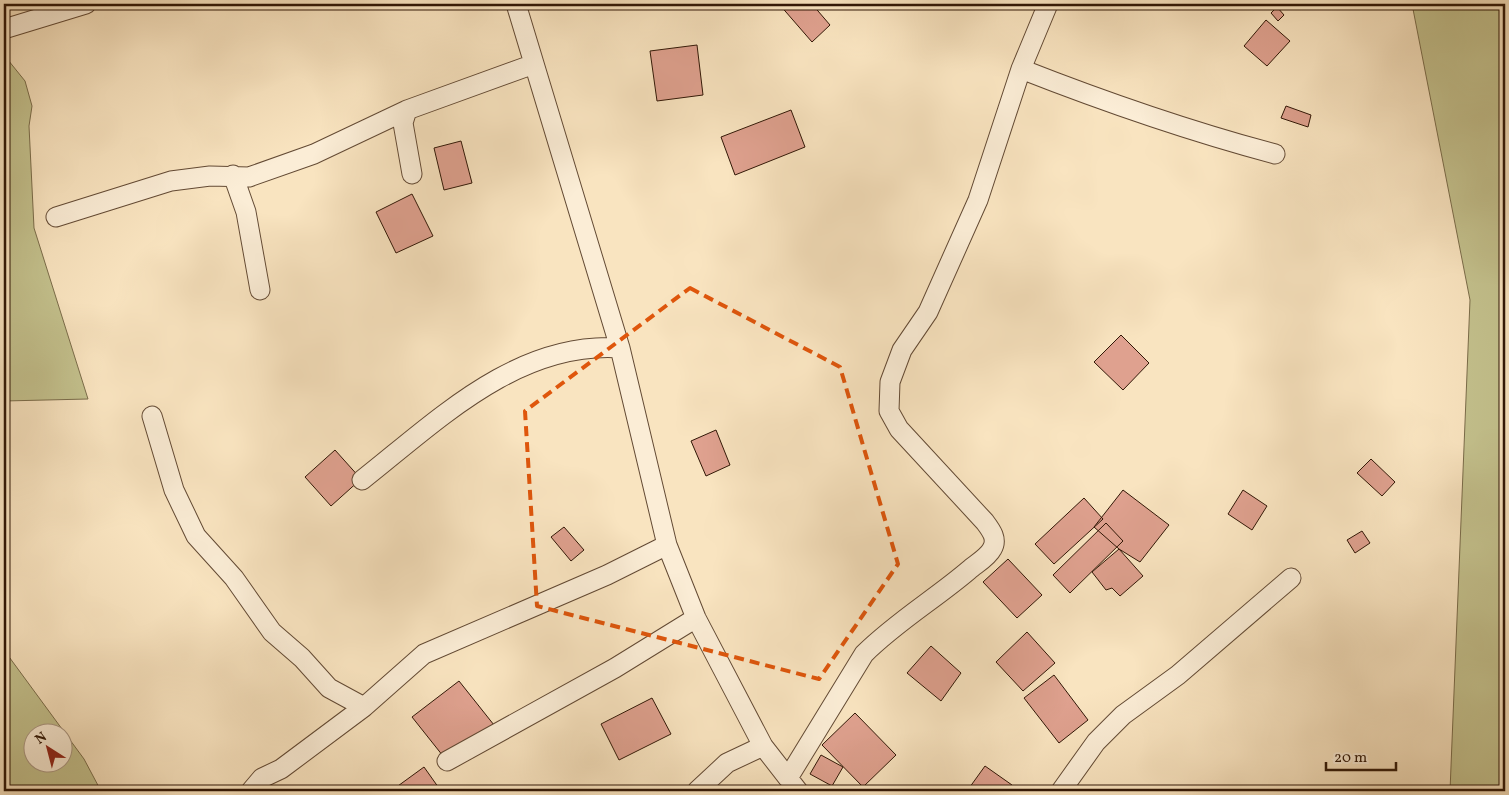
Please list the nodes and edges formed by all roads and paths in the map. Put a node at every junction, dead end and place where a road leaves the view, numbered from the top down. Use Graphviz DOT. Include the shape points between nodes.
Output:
graph roads {
  1 [pos="86,4"];
  2 [pos="516,4"];
  3 [pos="1048,4"];
  4 [pos="4,30"];
  5 [pos="534,64"];
  6 [pos="1022,68"];
  7 [pos="407,110"];
  8 [pos="1275,154"];
  9 [pos="412,174"];
  10 [pos="234,175"];
  11 [pos="56,217"];
  12 [pos="260,290"];
  13 [pos="620,348"];
  14 [pos="152,416"];
  15 [pos="362,480"];
  16 [pos="667,545"];
  17 [pos="1290,578"];
  18 [pos="696,618"];
  19 [pos="364,707"];
  20 [pos="763,746"];
  21 [pos="447,761"];
  22 [pos="793,785"];
  23 [pos="251,791"];
  24 [pos="697,791"];
  25 [pos="1061,791"];
  1 -- 4 [label="street"];
  2 -- 5 [label="street"];
  3 -- 6 [label="street"];
  5 -- 7 [label="street"];
  5 -- 13 [label="street"];
  6 -- 8 [label="street" via="1113,105"];
  6 -- 22 [label="street" via="978,200 928,312 902,350 890,382 889,411 899,428 985,522 995,541 992,550 954,583 864,654"];
  7 -- 9 [label="street" via="403,123"];
  7 -- 10 [label="street" via="314,154 249,177"];
  10 -- 11 [label="street" via="171,181"];
  10 -- 12 [label="street" via="246,212"];
  13 -- 15 [label="street" via="590,348 511,370 475,392"];
  13 -- 16 [label="street"];
  14 -- 19 [label="street" via="174,490 196,536 234,578 272,632 329,688"];
  16 -- 18 [label="street"];
  16 -- 19 [label="street" via="607,575 424,654"];
  17 -- 25 [label="street" via="1178,674 1123,715 1096,742"];
  18 -- 20 [label="street"];
  18 -- 21 [label="street" via="616,668"];
  19 -- 23 [label="street" via="281,769 262,778"];
  20 -- 22 [label="street"];
  20 -- 24 [label="street" via="727,763"];
}
